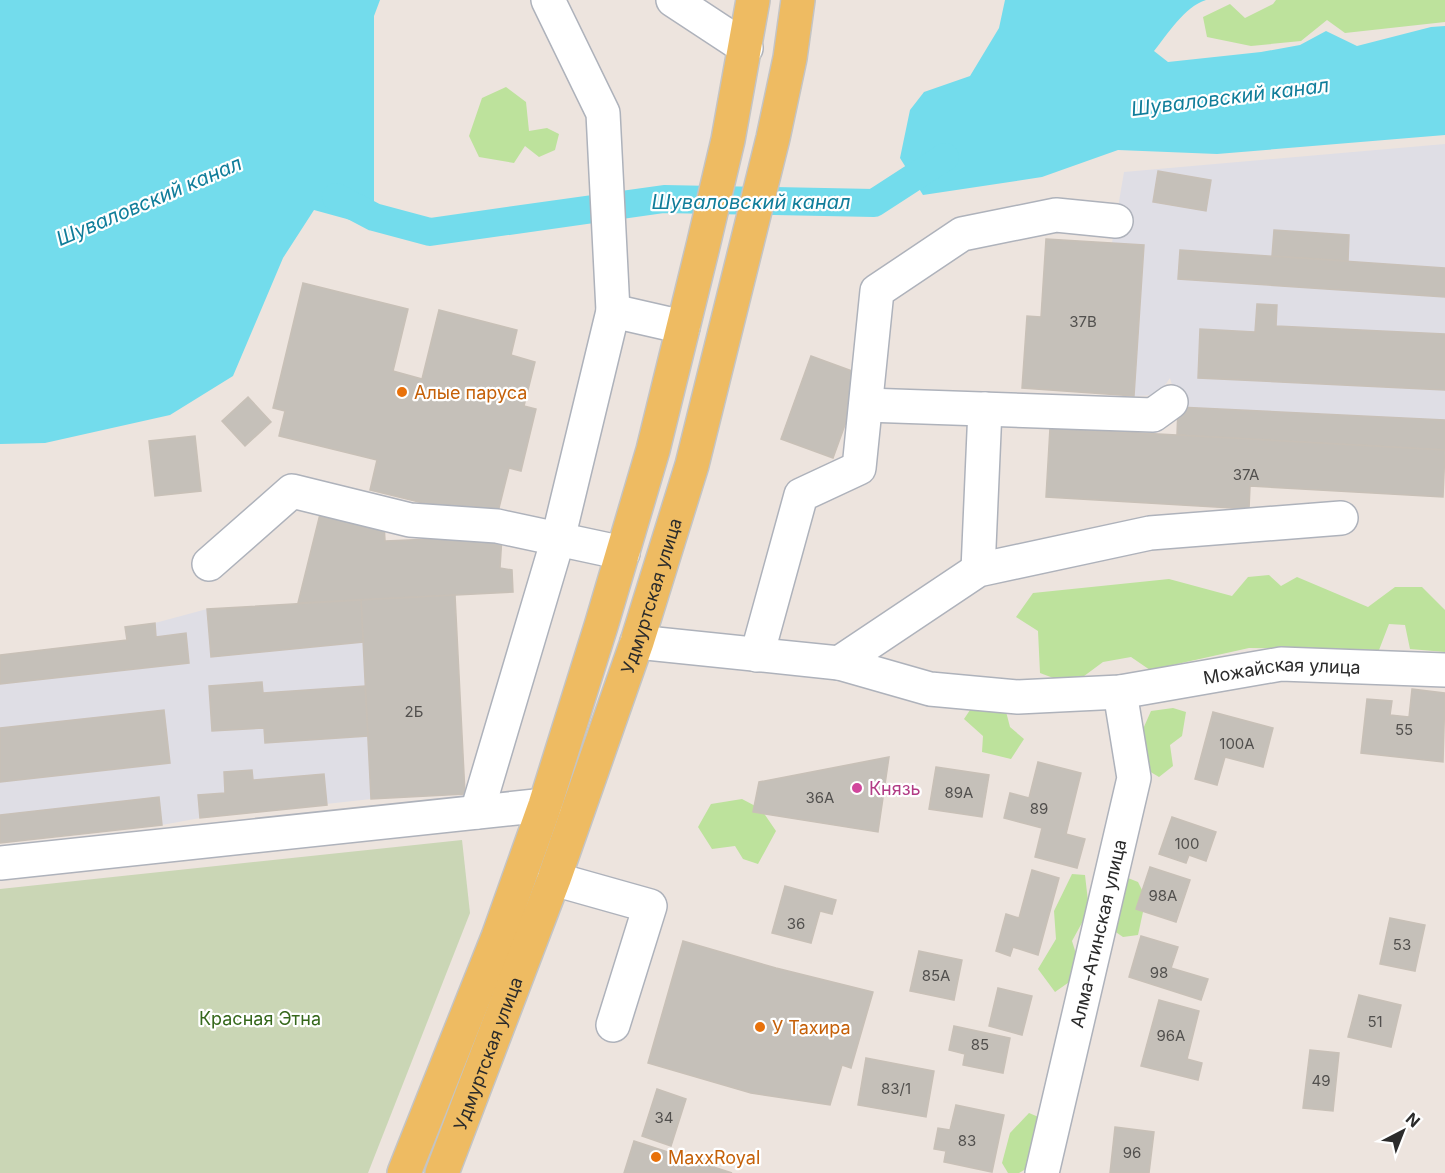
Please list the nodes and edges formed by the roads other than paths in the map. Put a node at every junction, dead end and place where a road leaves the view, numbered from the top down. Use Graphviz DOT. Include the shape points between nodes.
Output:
graph roads {
  1 [pos="548,0"];
  2 [pos="672,0"];
  3 [pos="753,0"];
  4 [pos="798,0"];
  5 [pos="746,48"];
  6 [pos="1116,221"];
  7 [pos="614,311"];
  8 [pos="683,327"];
  9 [pos="1171,402"];
  10 [pos="866,405"];
  11 [pos="985,409"];
  12 [pos="1341,518"];
  13 [pos="558,539"];
  14 [pos="623,553"];
  15 [pos="208,564"];
  16 [pos="978,570"];
  17 [pos="637,642"];
  18 [pos="757,655"];
  19 [pos="839,663"];
  20 [pos="1445,670"];
  21 [pos="1120,692"];
  22 [pos="545,805"];
  23 [pos="477,812"];
  24 [pos="0,863"];
  25 [pos="554,879"];
  26 [pos="613,1025"];
  27 [pos="404,1173"];
  28 [pos="442,1173"];
  29 [pos="1042,1173"];
  1 -- 7 [label="street" via="603,113"];
  2 -- 5 [label="street"];
  3 -- 5 [label="main road, Удмуртская улица"];
  4 -- 17 [label="main road, Удмуртская улица" via="790,58 746,252 692,465"];
  5 -- 8 [label="main road, Удмуртская улица"];
  6 -- 10 [label="street" via="1056,214 962,234 877,291"];
  7 -- 8 [label="street"];
  7 -- 13 [label="street"];
  8 -- 14 [label="main road, Удмуртская улица"];
  9 -- 11 [label="street" via="1153,415"];
  10 -- 11 [label="street"];
  10 -- 18 [label="street" via="859,468 801,495"];
  11 -- 16 [label="street"];
  12 -- 16 [label="street" via="1150,533"];
  13 -- 14 [label="street"];
  13 -- 15 [label="street" via="497,526 410,520 292,491"];
  13 -- 23 [label="street"];
  14 -- 22 [label="main road, Удмуртская улица"];
  16 -- 19 [label="street"];
  17 -- 18 [label="street, Можайская улица"];
  17 -- 25 [label="main road, Удмуртская улица"];
  18 -- 19 [label="street, Можайская улица"];
  19 -- 21 [label="street, Можайская улица" via="930,689 1018,698"];
  20 -- 21 [label="street, Можайская улица" via="1281,664"];
  21 -- 29 [label="street, Алма-Атинская улица" via="1134,778"];
  22 -- 23 [label="street"];
  22 -- 27 [label="main road, Удмуртская улица" via="498,937"];
  23 -- 24 [label="street"];
  25 -- 26 [label="street" via="650,906"];
  25 -- 28 [label="main road, Удмуртская улица"];
}
